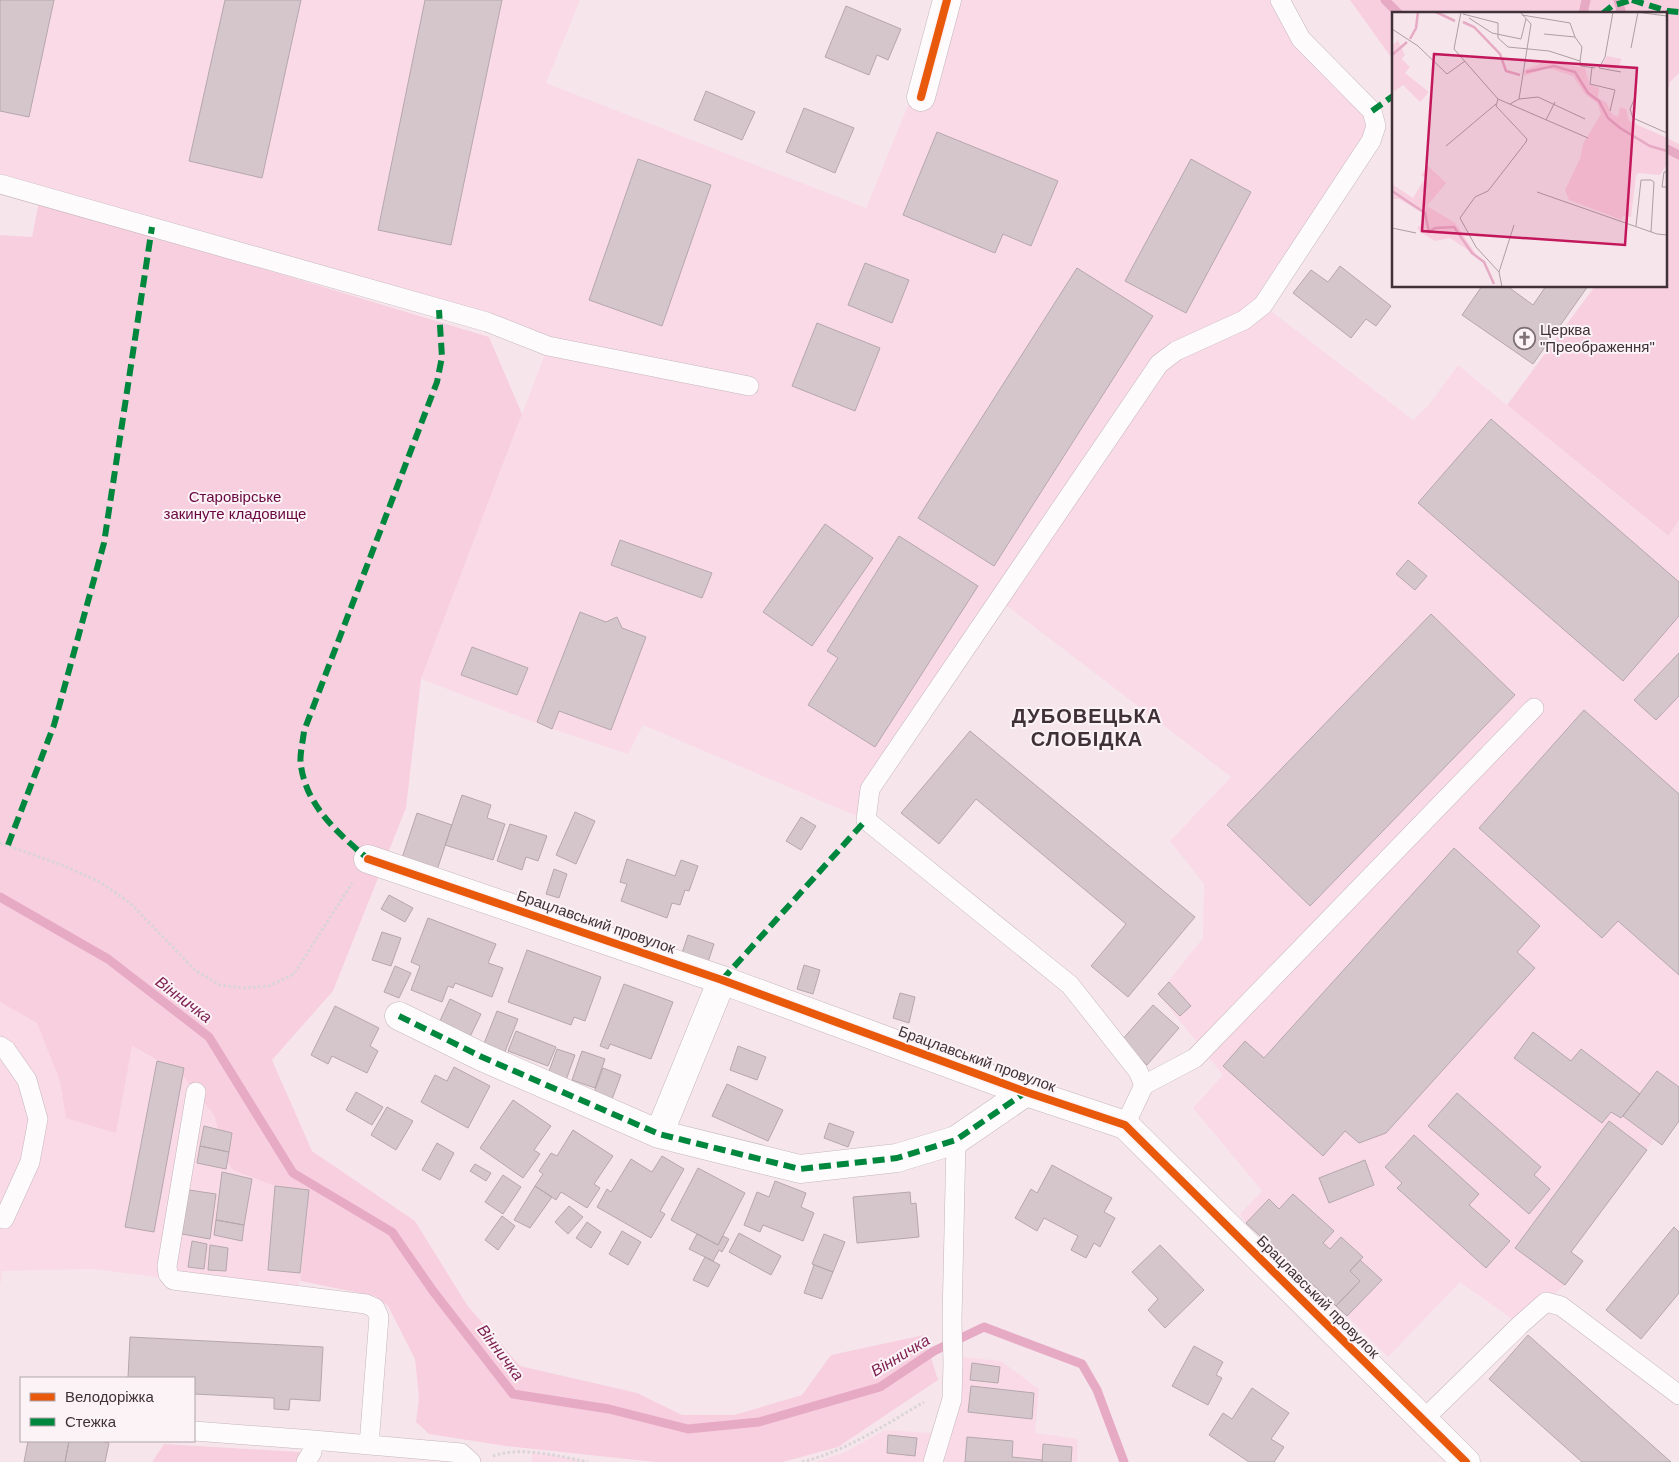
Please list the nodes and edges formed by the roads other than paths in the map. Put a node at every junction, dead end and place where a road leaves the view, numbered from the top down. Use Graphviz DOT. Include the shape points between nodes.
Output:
graph roads {
  1 [pos="947,0"];
  2 [pos="1280,0"];
  3 [pos="921,97"];
  4 [pos="0,184"];
  5 [pos="749,386"];
  6 [pos="1534,708"];
  7 [pos="368,859"];
  8 [pos="722,980"];
  9 [pos="399,1016"];
  10 [pos="0,1046"];
  11 [pos="1144,1085"];
  12 [pos="196,1092"];
  13 [pos="1026,1092"];
  14 [pos="1125,1125"];
  15 [pos="659,1134"];
  16 [pos="956,1140"];
  17 [pos="4,1219"];
  18 [pos="1679,1394"];
  19 [pos="1423,1420"];
  20 [pos="195,1431"];
  21 [pos="312,1440"];
  22 [pos="369,1445"];
  23 [pos="306,1462"];
  24 [pos="471,1462"];
  25 [pos="933,1462"];
  26 [pos="1466,1462"];
  1 -- 3 [label="street"];
  2 -- 11 [label="lane" via="1301,39 1372,111 1376,126 1371,141 1263,305 1244,320 1176,351 1159,364 870,789 866,820 1070,985 1138,1071"];
  4 -- 5 [label="lane" via="488,322 548,346"];
  6 -- 11 [label="lane" via="1195,1058"];
  7 -- 8 [label="street, Брацлавський провулок"];
  8 -- 13 [label="street, Брацлавський провулок"];
  8 -- 15 [label="street"];
  9 -- 15 [label="street, Брацлавський провулок" via="482,1057"];
  10 -- 17 [label="lane" via="27,1080 38,1119 30,1162"];
  11 -- 14 [label="lane"];
  12 -- 22 [label="lane" via="168,1274 173,1280 366,1304 375,1308 379,1317"];
  13 -- 14 [label="street, Брацлавський провулок"];
  13 -- 16 [label="street, Брацлавський провулок"];
  14 -- 19 [label="street, Брацлавський провулок"];
  15 -- 16 [label="street, Брацлавський провулок" via="800,1169 897,1158"];
  16 -- 25 [label="lane" via="952,1399"];
  18 -- 19 [label="lane" via="1561,1306 1546,1302"];
  19 -- 26 [label="street, Брацлавський провулок"];
  20 -- 21 [label="lane"];
  21 -- 22 [label="lane"];
  21 -- 23 [label="lane" via="312,1452"];
  22 -- 24 [label="lane" via="461,1453"];
}
